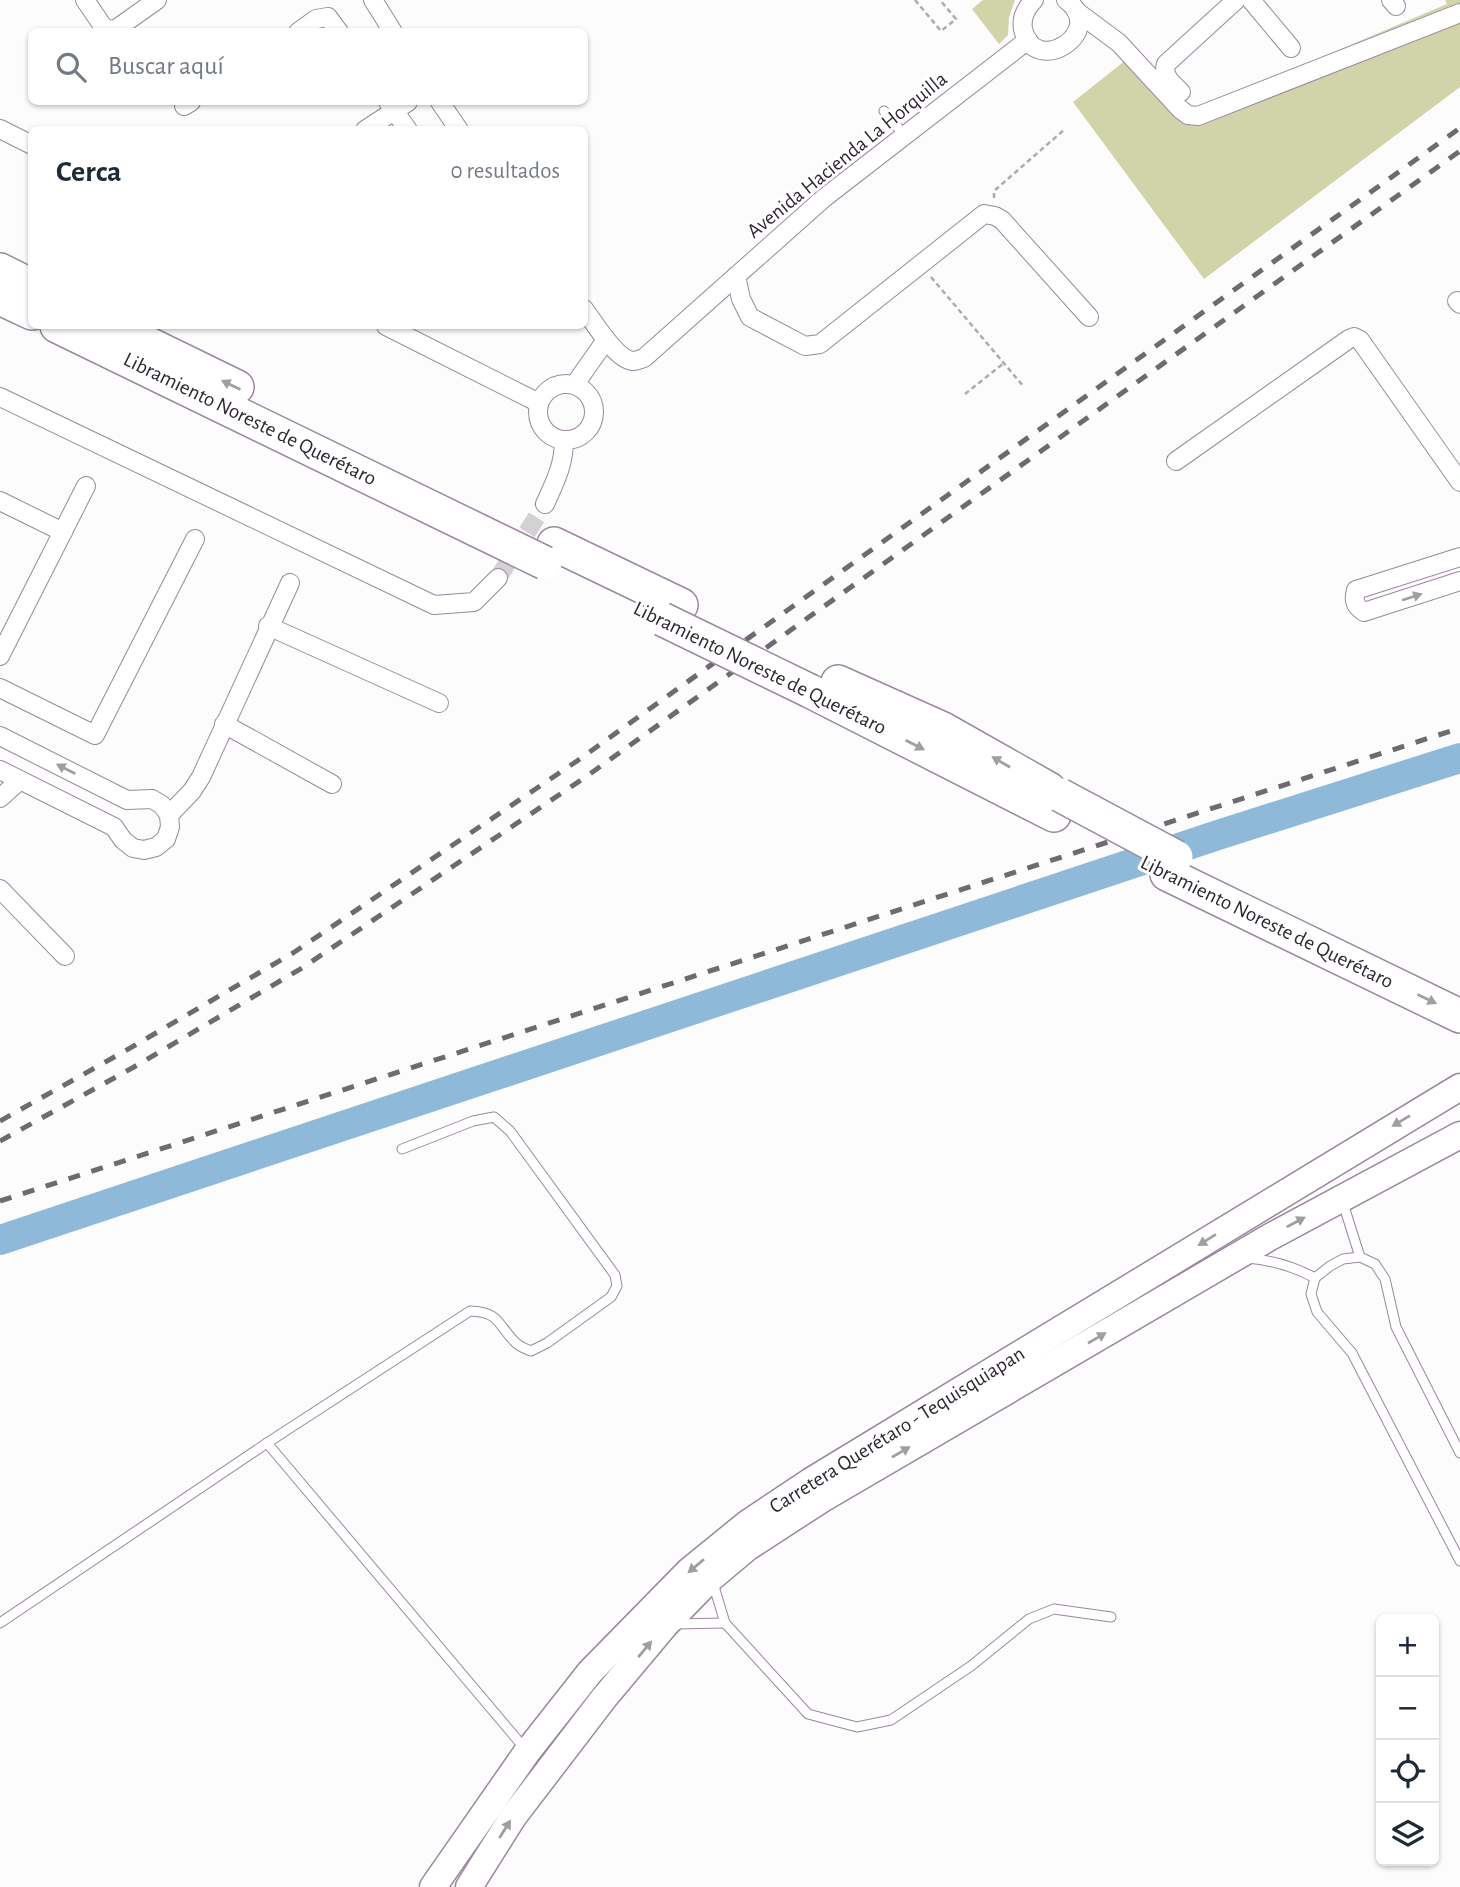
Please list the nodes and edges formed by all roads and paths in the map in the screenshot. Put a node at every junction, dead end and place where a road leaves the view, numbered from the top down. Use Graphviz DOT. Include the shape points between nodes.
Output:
graph roads {
  1 [pos="85,0"];
  2 [pos="157,0"];
  3 [pos="373,0"];
  4 [pos="915,0"];
  5 [pos="940,0"];
  6 [pos="1034,0"];
  7 [pos="1236,0"];
  8 [pos="1251,0"];
  9 [pos="1072,4"];
  10 [pos="1460,13"];
  11 [pos="105,28"];
  12 [pos="117,28"];
  13 [pos="304,28"];
  14 [pos="336,28"];
  15 [pos="390,28"];
  16 [pos="1028,40"];
  17 [pos="1291,48"];
  18 [pos="1184,96"];
  19 [pos="396,105"];
  20 [pos="442,105"];
  21 [pos="884,111"];
  22 [pos="370,126"];
  23 [pos="406,126"];
  24 [pos="457,126"];
  25 [pos="0,129"];
  26 [pos="1065,129"];
  27 [pos="905,136"];
  28 [pos="28,143"];
  29 [pos="995,216"];
  30 [pos="922,266"];
  31 [pos="0,270"];
  32 [pos="736,276"];
  33 [pos="28,284"];
  34 [pos="0,298"];
  35 [pos="28,311"];
  36 [pos="588,315"];
  37 [pos="1089,317"];
  38 [pos="64,329"];
  39 [pos="118,329"];
  40 [pos="392,329"];
  41 [pos="607,341"];
  42 [pos="1004,363"];
  43 [pos="575,384"];
  44 [pos="1024,387"];
  45 [pos="965,394"];
  46 [pos="0,397"];
  47 [pos="539,403"];
  48 [pos="564,440"];
  49 [pos="1176,461"];
  50 [pos="1460,482"];
  51 [pos="86,486"];
  52 [pos="0,502"];
  53 [pos="545,504"];
  54 [pos="483,521"];
  55 [pos="63,532"];
  56 [pos="195,539"];
  57 [pos="1460,557"];
  58 [pos="498,578"];
  59 [pos="1460,581"];
  60 [pos="290,583"];
  61 [pos="268,626"];
  62 [pos="4,637"];
  63 [pos="0,656"];
  64 [pos="0,688"];
  65 [pos="439,703"];
  66 [pos="223,724"];
  67 [pos="0,736"];
  68 [pos="0,770"];
  69 [pos="20,780"];
  70 [pos="332,784"];
  71 [pos="0,798"];
  72 [pos="127,800"];
  73 [pos="169,815"];
  74 [pos="114,827"];
  75 [pos="1171,865"];
  76 [pos="0,889"];
  77 [pos="65,956"];
  78 [pos="1460,990"];
  79 [pos="1460,1016"];
  80 [pos="1460,1087"];
  81 [pos="1460,1135"];
  82 [pos="402,1149"];
  83 [pos="1341,1198"];
  84 [pos="1235,1257"];
  85 [pos="1360,1257"];
  86 [pos="1315,1278"];
  87 [pos="267,1443"];
  88 [pos="1460,1453"];
  89 [pos="1460,1561"];
  90 [pos="711,1578"];
  91 [pos="1111,1617"];
  92 [pos="0,1623"];
  93 [pos="725,1623"];
  94 [pos="666,1624"];
  95 [pos="527,1752"];
  96 [pos="433,1887"];
  97 [pos="469,1887"];
  1 -- 11 [label="street"];
  2 -- 12 [label="street"];
  3 -- 15 [label="street"];
  4 -- 5 [label="path" via="941,31 956,19"];
  6 -- 16 [label="street" via="1022,23"];
  7 -- 18 [label="street" via="1167,64 1166,76"];
  8 -- 17 [label="street"];
  9 -- 10 [label="street" via="1119,43 1180,109 1198,116"];
  9 -- 16 [label="street" via="1079,20 1074,37 1061,49 1043,50"];
  13 -- 14 [label="street" via="328,17"];
  16 -- 27 [label="street, Avenida Hacienda La Horquilla"];
  19 -- 22 [label="street"];
  19 -- 23 [label="street"];
  20 -- 24 [label="street"];
  21 -- 27 [label="lane"];
  25 -- 28 [label="street"];
  26 -- 29 [label="path" via="994,191"];
  27 -- 32 [label="street, Avenida Hacienda La Horquilla" via="824,198"];
  29 -- 30 [label="street" via="984,214"];
  29 -- 37 [label="street"];
  30 -- 32 [label="street" via="837,333 820,344 805,346 750,317"];
  30 -- 42 [label="path"];
  31 -- 33 [label="highway"];
  32 -- 41 [label="street, Avenida Hacienda La Horquilla" via="644,358 633,361 622,356"];
  34 -- 35 [label="highway"];
  36 -- 41 [label="street"];
  38 -- 54 [label="highway, Libramiento Noreste de Querétaro"];
  54 -- 39 [label="highway, Libramiento Noreste de Querétaro, one-way"];
  40 -- 47 [label="street"];
  41 -- 43 [label="street"];
  42 -- 44 [label="path"];
  42 -- 45 [label="path"];
  43 -- 47 [label="street" via="553,386"];
  43 -- 48 [label="street" via="591,399 593,420 579,437"];
  46 -- 58 [label="street" via="434,606 474,602"];
  47 -- 48 [label="street" via="540,424 547,433"];
  48 -- 53 [label="street" via="561,471"];
  49 -- 50 [label="street" via="1354,337"];
  51 -- 55 [label="street"];
  52 -- 55 [label="street"];
  54 -- 75 [label="highway, Libramiento Noreste de Querétaro, bridge" via="816,683"];
  55 -- 62 [label="street"];
  56 -- 64 [label="street" via="95,735"];
  57 -- 59 [label="street, one-way" via="1356,590 1354,598 1364,612"];
  60 -- 61 [label="street"];
  61 -- 65 [label="street"];
  61 -- 66 [label="street"];
  62 -- 63 [label="street"];
  66 -- 70 [label="street"];
  66 -- 73 [label="street" via="192,791"];
  72 -- 67 [label="street, one-way"];
  68 -- 69 [label="street"];
  69 -- 71 [label="street"];
  69 -- 74 [label="street"];
  72 -- 73 [label="street" via="152,799"];
  72 -- 74 [label="street"];
  73 -- 74 [label="street" via="166,839 145,850 133,848"];
  75 -- 78 [label="highway, Libramiento Noreste de Querétaro"];
  75 -- 79 [label="highway, Libramiento Noreste de Querétaro, one-way"];
  76 -- 77 [label="street"];
  80 -- 95 [label="main road, Carretera Querétaro - Tequisquiapan, one-way" via="748,1523 690,1571 590,1672"];
  81 -- 83 [label="main road, Carretera Querétaro - Tequisquiapan"];
  82 -- 87 [label="lane" via="473,1121 494,1118 535,1164 615,1275 617,1286 611,1297 531,1351 517,1344 497,1318 470,1311"];
  84 -- 83 [label="main road, Carretera Querétaro - Tequisquiapan, one-way"];
  83 -- 85 [label="lane"];
  84 -- 86 [label="lane" via="1277,1262"];
  90 -- 84 [label="main road, Carretera Querétaro - Tequisquiapan, one-way" via="748,1547 822,1499"];
  85 -- 86 [label="lane" via="1343,1259"];
  85 -- 88 [label="lane" via="1375,1264 1385,1279 1396,1327"];
  86 -- 89 [label="lane" via="1311,1294 1317,1312 1352,1353"];
  87 -- 92 [label="lane"];
  87 -- 95 [label="lane"];
  90 -- 93 [label="lane"];
  90 -- 94 [label="main road, Carretera Querétaro - Tequisquiapan"];
  91 -- 93 [label="lane" via="1054,1609 1029,1619 971,1666 891,1720 857,1727 808,1714"];
  93 -- 94 [label="lane"];
  97 -- 94 [label="main road, Carretera Querétaro - Tequisquiapan, one-way" via="513,1817"];
  95 -- 96 [label="main road, Carretera Querétaro - Tequisquiapan"];
}
